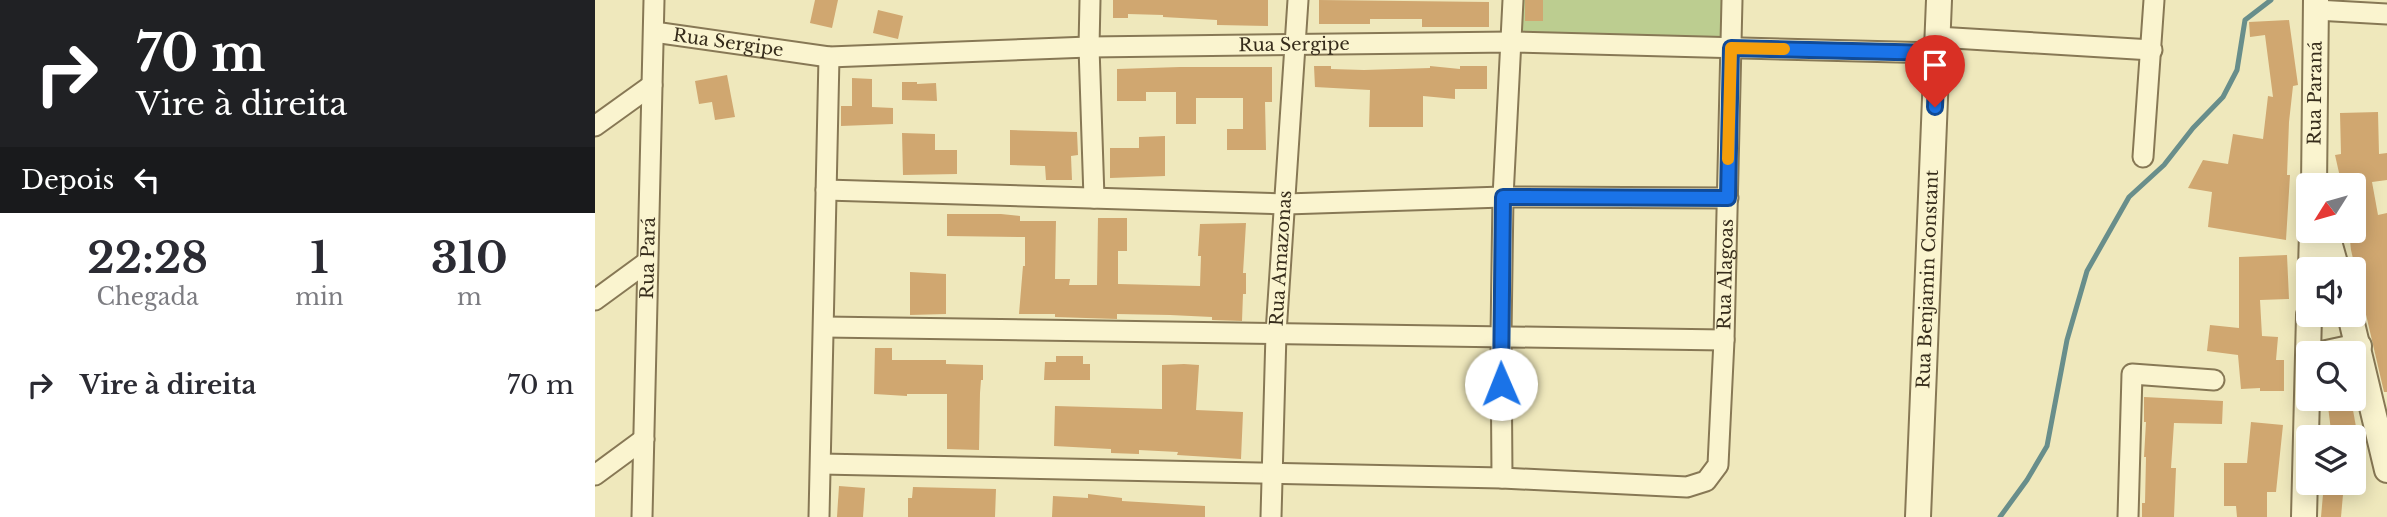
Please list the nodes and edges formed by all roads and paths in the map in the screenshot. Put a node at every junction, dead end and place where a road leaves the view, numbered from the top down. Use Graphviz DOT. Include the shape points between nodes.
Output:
graph roads {
  1 [pos="655,0"];
  2 [pos="1090,0"];
  3 [pos="1298,0"];
  4 [pos="1513,0"];
  5 [pos="1732,0"];
  6 [pos="1939,0"];
  7 [pos="2154,0"];
  8 [pos="2316,5"];
  9 [pos="2387,13"];
  10 [pos="654,32"];
  11 [pos="1512,42"];
  12 [pos="1296,43"];
  13 [pos="1937,45"];
  14 [pos="1089,47"];
  15 [pos="1731,48"];
  16 [pos="2152,50"];
  17 [pos="829,57"];
  18 [pos="652,85"];
  19 [pos="595,126"];
  20 [pos="2143,157"];
  21 [pos="2314,173"];
  22 [pos="826,190"];
  23 [pos="1503,197"];
  24 [pos="1094,198"];
  25 [pos="1728,198"];
  26 [pos="1286,204"];
  27 [pos="647,262"];
  28 [pos="595,300"];
  29 [pos="824,327"];
  30 [pos="1276,333"];
  31 [pos="1501,336"];
  32 [pos="1724,340"];
  33 [pos="2366,366"];
  34 [pos="2214,380"];
  35 [pos="2379,403"];
  36 [pos="2307,411"];
  37 [pos="644,439"];
  38 [pos="821,464"];
  39 [pos="2387,470"];
  40 [pos="595,475"];
  41 [pos="1272,475"];
  42 [pos="1502,478"];
  43 [pos="642,517"];
  44 [pos="819,517"];
  45 [pos="1271,517"];
  46 [pos="1918,517"];
  47 [pos="2128,517"];
  48 [pos="2304,517"];
  1 -- 10 [label="street, Rua Pará"];
  2 -- 14 [label="street"];
  3 -- 12 [label="street, Rua Amazonas"];
  4 -- 11 [label="street"];
  5 -- 15 [label="street, Rua Alagoas"];
  6 -- 13 [label="street, Rua Benjamin Constant"];
  7 -- 16 [label="street"];
  8 -- 9 [label="street"];
  8 -- 21 [label="street, Rua Paraná"];
  10 -- 17 [label="street, Rua Sergipe"];
  10 -- 18 [label="street, Rua Pará"];
  11 -- 12 [label="street, Rua Sergipe"];
  11 -- 15 [label="street, Rua Sergipe"];
  11 -- 23 [label="street"];
  12 -- 14 [label="street, Rua Sergipe"];
  12 -- 26 [label="street, Rua Amazonas"];
  13 -- 15 [label="street, Rua Sergipe"];
  13 -- 16 [label="street, Rua Sergipe"];
  13 -- 46 [label="street, Rua Benjamin Constant"];
  14 -- 17 [label="street, Rua Sergipe"];
  14 -- 24 [label="street"];
  15 -- 25 [label="street, Rua Alagoas"];
  16 -- 20 [label="street"];
  17 -- 22 [label="street"];
  18 -- 19 [label="street"];
  18 -- 27 [label="street, Rua Pará"];
  22 -- 24 [label="street"];
  22 -- 29 [label="street"];
  23 -- 25 [label="street"];
  23 -- 26 [label="street"];
  23 -- 31 [label="street"];
  24 -- 26 [label="street"];
  25 -- 32 [label="street, Rua Alagoas"];
  26 -- 30 [label="street, Rua Amazonas"];
  27 -- 28 [label="street"];
  27 -- 37 [label="street, Rua Pará"];
  29 -- 30 [label="street"];
  29 -- 38 [label="street"];
  30 -- 31 [label="street"];
  30 -- 41 [label="street, Rua Amazonas"];
  31 -- 32 [label="street"];
  31 -- 42 [label="street"];
  32 -- 42 [label="street, Rua Alagoas" via="1719,466 1706,481 1687,487"];
  33 -- 35 [label="street"];
  34 -- 47 [label="street" via="2132,374"];
  35 -- 39 [label="street"];
  36 -- 48 [label="street"];
  37 -- 40 [label="street"];
  37 -- 43 [label="street, Rua Pará"];
  38 -- 41 [label="street"];
  38 -- 44 [label="street"];
  41 -- 42 [label="street"];
  41 -- 45 [label="street, Rua Amazonas"];
}
